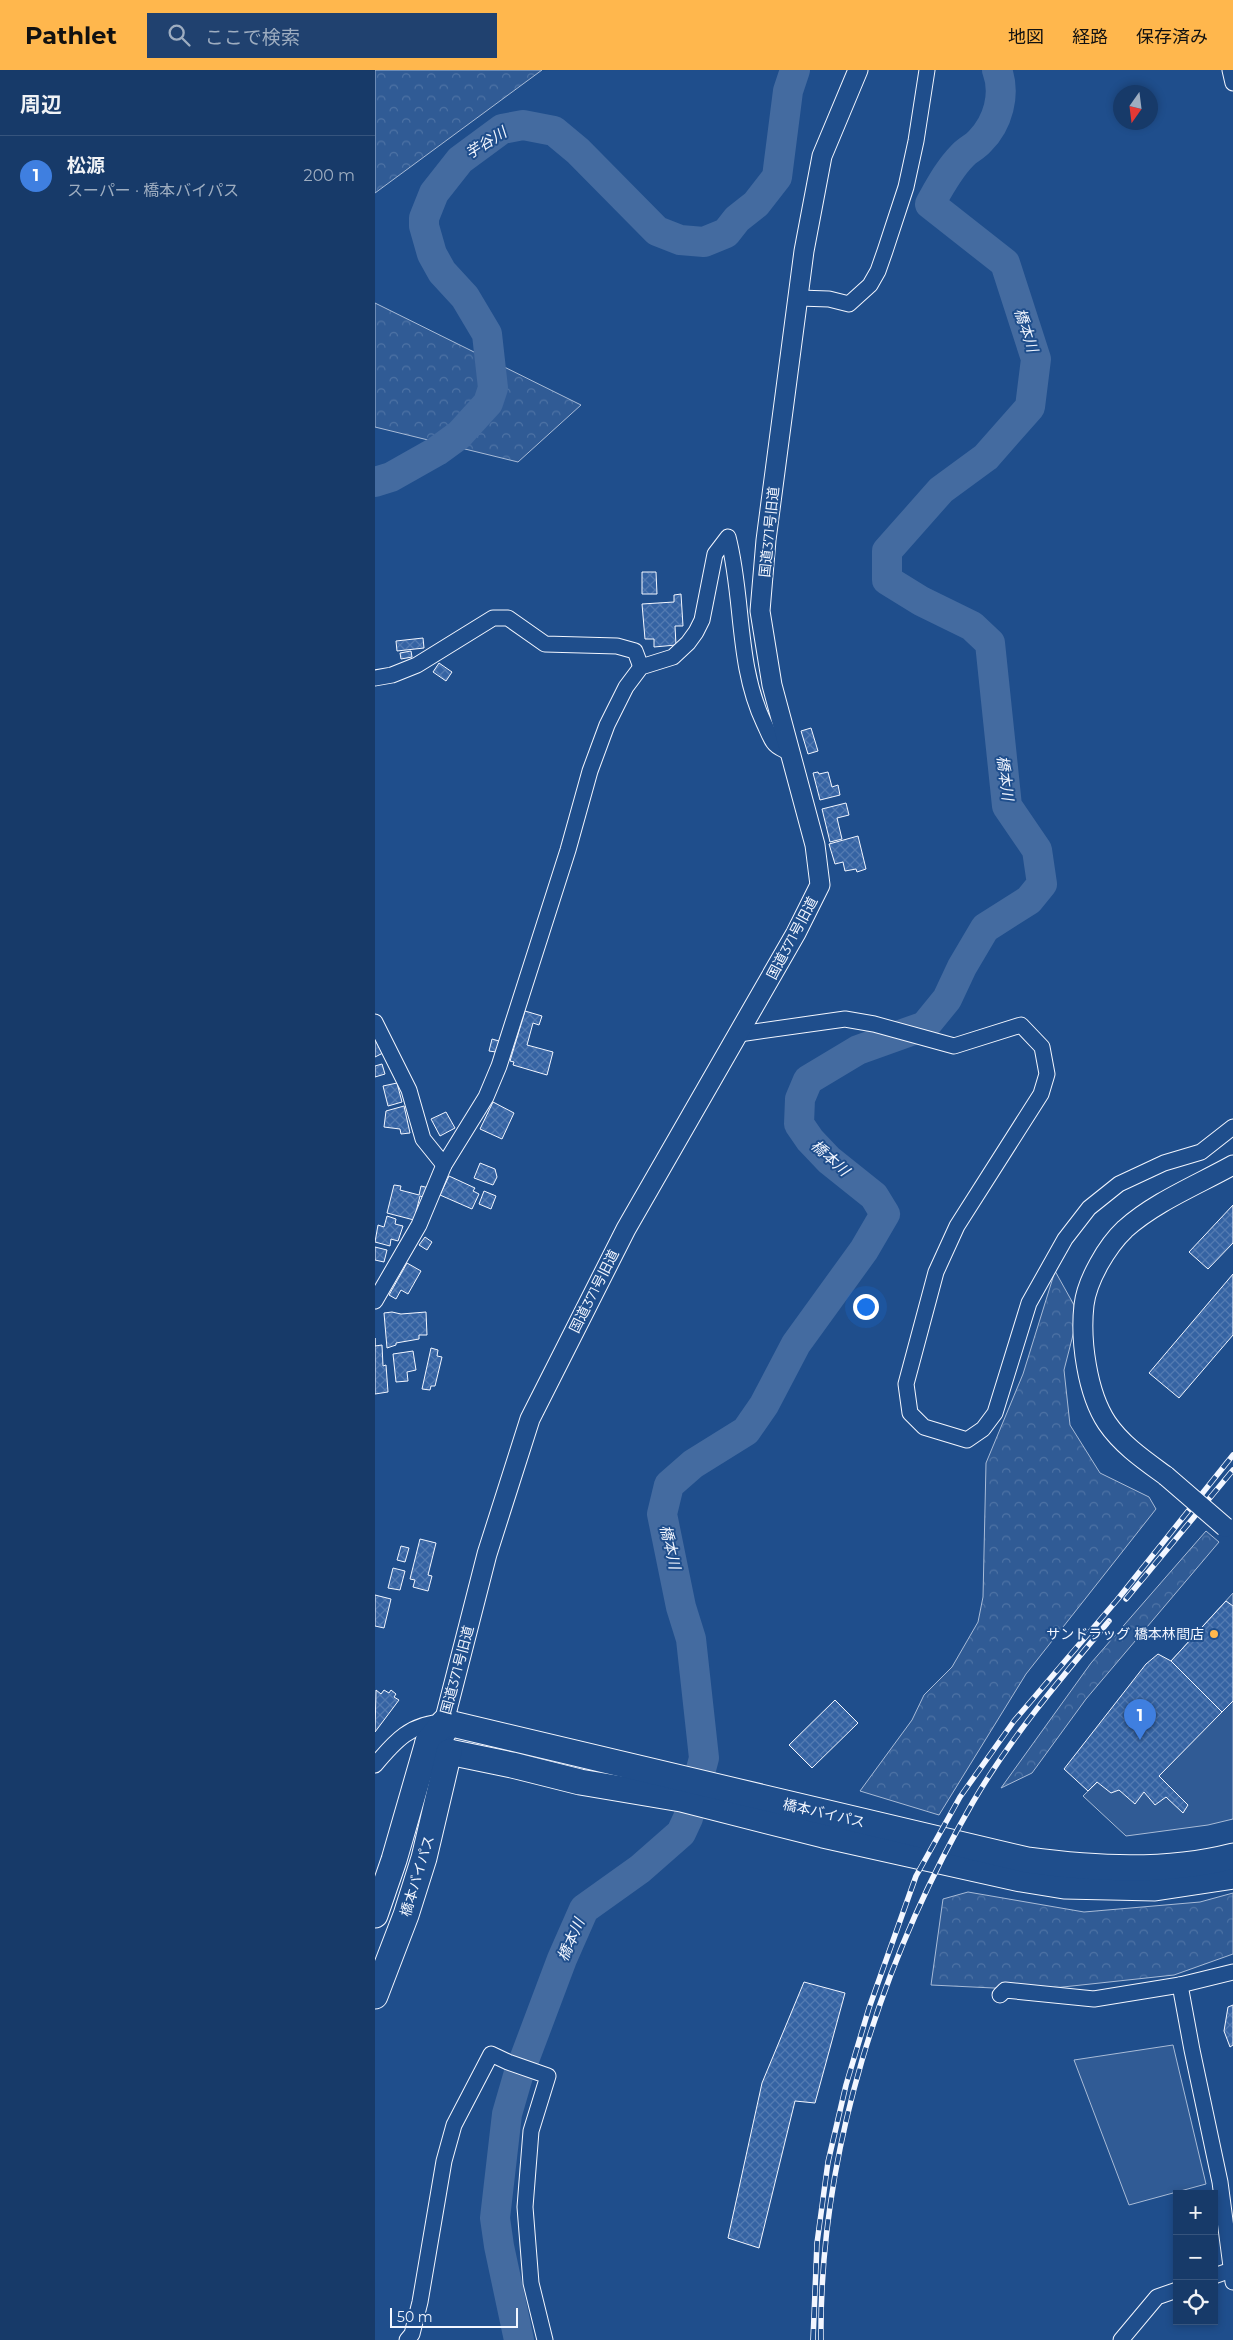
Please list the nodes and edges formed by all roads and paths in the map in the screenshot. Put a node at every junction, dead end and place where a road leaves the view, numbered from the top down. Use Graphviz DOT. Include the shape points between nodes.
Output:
graph roads {
  1 [pos="858,70"];
  2 [pos="927,70"];
  3 [pos="1230,70"];
  4 [pos="1233,83"];
  5 [pos="799,298"];
  6 [pos="641,667"];
  7 [pos="375,678"];
  8 [pos="790,753"];
  9 [pos="375,1022"];
  10 [pos="739,1034"];
  11 [pos="1233,1128"];
  12 [pos="1233,1165"];
  13 [pos="444,1166"];
  14 [pos="375,1300"];
  15 [pos="1229,1530"];
  16 [pos="443,1722"];
  17 [pos="438,1747"];
  18 [pos="375,1765"];
  19 [pos="825,1824"];
  20 [pos="1233,1856"];
  21 [pos="1233,1876"];
  22 [pos="375,1915"];
  23 [pos="1233,1972"];
  24 [pos="1180,1985"];
  25 [pos="1000,1995"];
  26 [pos="375,1996"];
  27 [pos="1227,2180"];
  28 [pos="1218,2276"];
  29 [pos="1232,2276"];
  30 [pos="1173,2291"];
  31 [pos="407,2340"];
  32 [pos="545,2340"];
  33 [pos="1121,2340"];
  1 -- 5 [label="street, 国道371号旧道" via="822,156 803,251"];
  2 -- 5 [label="street" via="906,187 878,271 870,284 849,304 829,299"];
  3 -- 4 [label="street"];
  5 -- 8 [label="street, 国道371号旧道" via="766,540 760,611 772,685"];
  6 -- 7 [label="street" via="635,651 617,646 545,644 508,618 493,618 417,665"];
  6 -- 8 [label="street" via="673,657 696,632 702,620 715,554 728,536 750,683 760,714 775,744"];
  6 -- 13 [label="street" via="626,687 597,752 499,1066 486,1097"];
  8 -- 10 [label="street, 国道371号旧道" via="815,845 820,884"];
  9 -- 13 [label="street" via="409,1090 423,1139"];
  10 -- 11 [label="street" via="845,1019 954,1046 1021,1025 1042,1047 1047,1074 1041,1094 957,1226 937,1272 906,1384 910,1413 924,1427 967,1440 983,1429 995,1413 1029,1303 1060,1248 1089,1208 1119,1184 1164,1163 1201,1152"];
  10 -- 16 [label="street, 国道371号旧道" via="626,1229 530,1419 487,1554"];
  12 -- 15 [label="street, bridge" via="1156,1207 1125,1229 1097,1265 1084,1304 1086,1365 1106,1422 1130,1450"];
  13 -- 14 [label="street" via="419,1225"];
  16 -- 17 [label="highway, 橋本バイパス"];
  16 -- 18 [label="street" via="426,1722 410,1730"];
  16 -- 19 [label="highway, 橋本バイパス" via="518,1739"];
  17 -- 19 [label="highway, 橋本バイパス" via="580,1782"];
  17 -- 22 [label="highway, 橋本バイパス"];
  17 -- 26 [label="highway, 橋本バイパス" via="424,1858"];
  19 -- 20 [label="highway, 橋本バイパス" via="1067,1866 1151,1867"];
  19 -- 21 [label="highway, 橋本バイパス" via="977,1870 1064,1886 1155,1888"];
  23 -- 24 [label="street"];
  24 -- 25 [label="street" via="1094,1999 1005,1990"];
  24 -- 27 [label="street" via="1191,2050"];
  27 -- 29 [label="street"];
  28 -- 29 [label="street"];
  30 -- 33 [label="street" via="1157,2297"];
  31 -- 32 [label="street" via="412,2334 420,2302 444,2161 454,2125 491,2054 548,2076 531,2131 525,2207 531,2284"];
}
